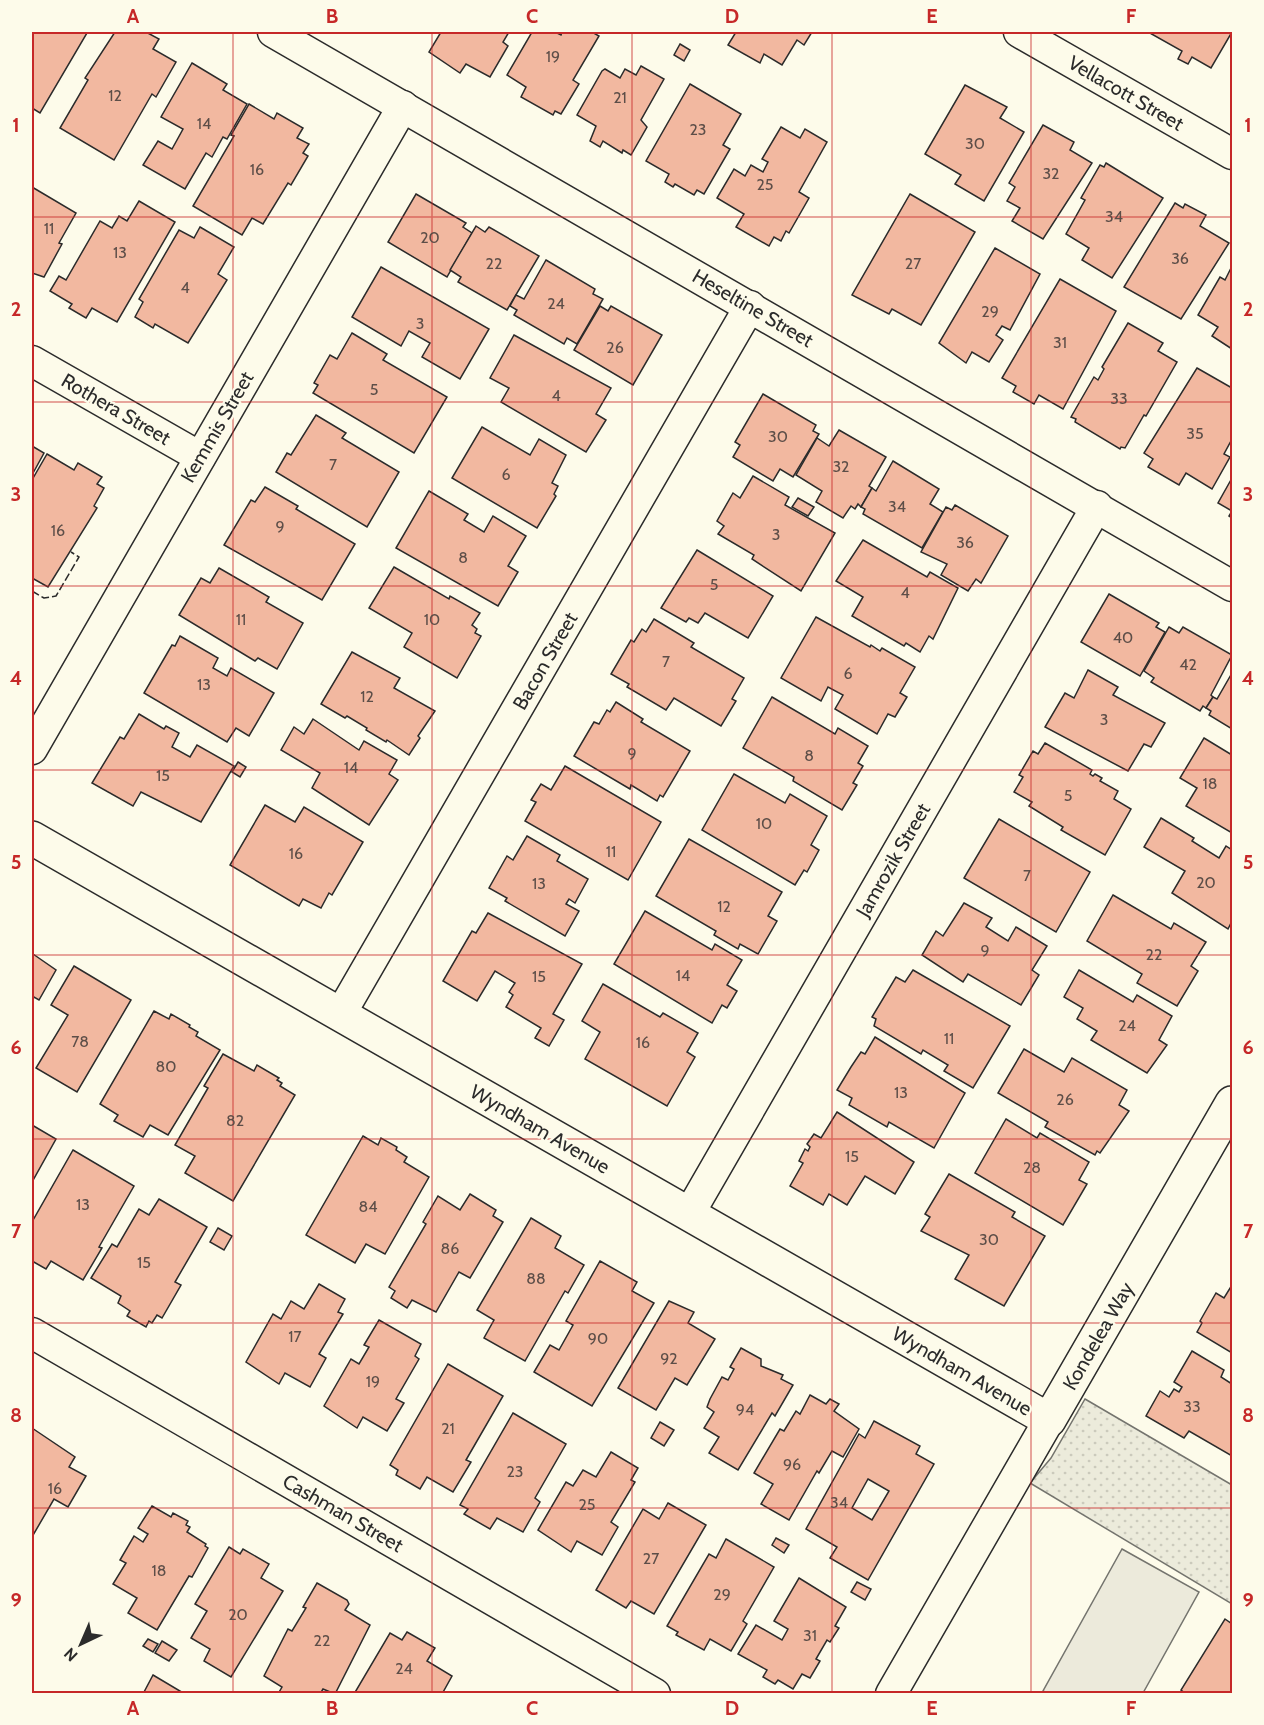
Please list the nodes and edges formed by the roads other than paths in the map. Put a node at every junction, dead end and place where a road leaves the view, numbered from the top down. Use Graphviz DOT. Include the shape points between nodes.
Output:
graph roads {
  1 [pos="273,32"];
  2 [pos="1019,32"];
  3 [pos="403,106"];
  4 [pos="1233,154"];
  5 [pos="750,306"];
  6 [pos="32,361"];
  7 [pos="200,457"];
  8 [pos="1097,506"];
  9 [pos="1233,586"];
  10 [pos="32,749"];
  11 [pos="32,838"];
  12 [pos="340,1015"];
  13 [pos="1233,1102"];
  14 [pos="689,1214"];
  15 [pos="32,1333"];
  16 [pos="1049,1420"];
  17 [pos="655,1694"];
  18 [pos="891,1694"];
  1 -- 3 [label="street, Heseltine Street"];
  2 -- 4 [label="street, Vellacott Street"];
  3 -- 5 [label="street, Heseltine Street"];
  3 -- 7 [label="street, Kemmis Street"];
  5 -- 8 [label="street, Heseltine Street"];
  5 -- 12 [label="street, Bacon Street"];
  6 -- 7 [label="street, Rothera Street"];
  7 -- 10 [label="street, Kemmis Street"];
  8 -- 9 [label="street, Heseltine Street"];
  8 -- 14 [label="street, Jamrozik Street"];
  11 -- 12 [label="street, Wyndham Avenue"];
  12 -- 14 [label="street, Wyndham Avenue"];
  13 -- 16 [label="street, Kondelea Way"];
  14 -- 16 [label="street, Wyndham Avenue"];
  15 -- 17 [label="street, Cashman Street"];
  16 -- 18 [label="street, Kondelea Way"];
}
